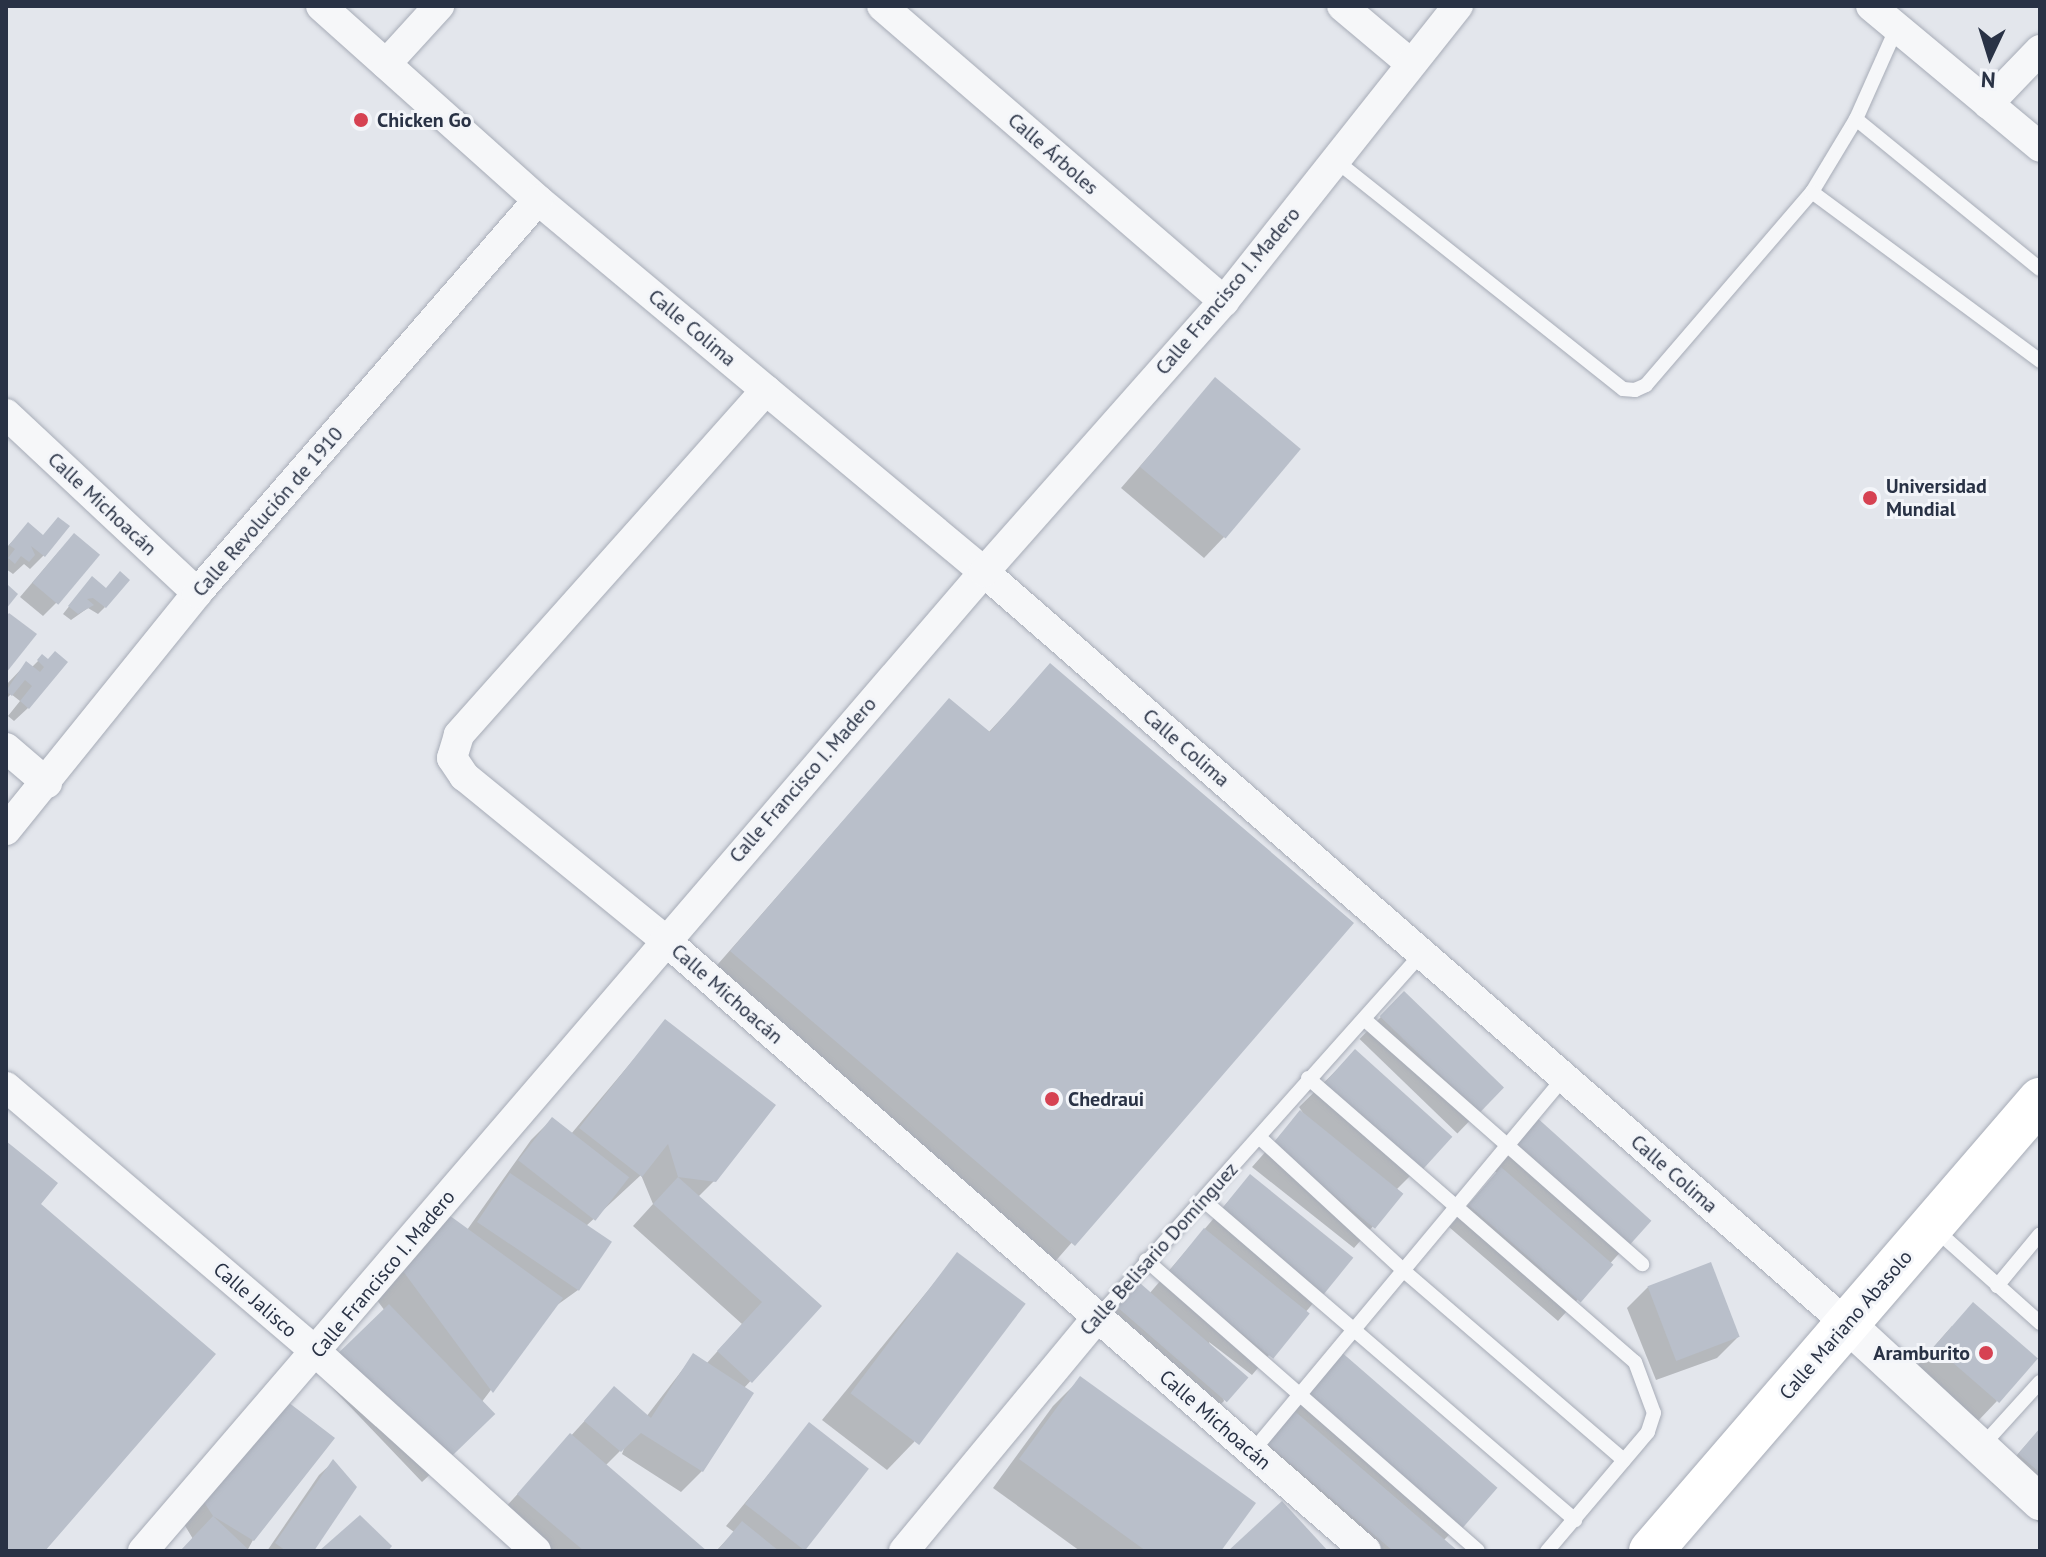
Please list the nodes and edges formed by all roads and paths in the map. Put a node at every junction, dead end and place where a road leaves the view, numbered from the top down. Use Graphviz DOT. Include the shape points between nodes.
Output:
graph roads {
  1 [pos="439,6"];
  2 [pos="882,6"];
  3 [pos="1342,6"];
  4 [pos="1458,6"];
  5 [pos="1871,6"];
  6 [pos="340,12"];
  7 [pos="1897,27"];
  8 [pos="2040,50"];
  9 [pos="386,64"];
  10 [pos="1411,64"];
  11 [pos="1988,104"];
  12 [pos="1856,119"];
  13 [pos="2040,147"];
  14 [pos="1335,160"];
  15 [pos="1812,192"];
  16 [pos="538,200"];
  17 [pos="2040,269"];
  18 [pos="1224,301"];
  19 [pos="2040,361"];
  20 [pos="766,390"];
  21 [pos="6,414"];
  22 [pos="984,572"];
  23 [pos="197,593"];
  24 [pos="6,748"];
  25 [pos="47,783"];
  26 [pos="6,830"];
  27 [pos="665,940"];
  28 [pos="1422,953"];
  29 [pos="1364,1019"];
  30 [pos="1308,1078"];
  31 [pos="1564,1078"];
  32 [pos="6,1087"];
  33 [pos="2040,1100"];
  34 [pos="1259,1137"];
  35 [pos="1508,1144"];
  36 [pos="1203,1200"];
  37 [pos="1457,1204"];
  38 [pos="1932,1226"];
  39 [pos="2040,1234"];
  40 [pos="1146,1260"];
  41 [pos="1642,1264"];
  42 [pos="1404,1271"];
  43 [pos="1997,1286"];
  44 [pos="1097,1318"];
  45 [pos="2040,1323"];
  46 [pos="1847,1324"];
  47 [pos="1353,1332"];
  48 [pos="317,1353"];
  49 [pos="2040,1382"];
  50 [pos="1296,1394"];
  51 [pos="1981,1447"];
  52 [pos="1252,1452"];
  53 [pos="1624,1460"];
  54 [pos="2040,1502"];
  55 [pos="1575,1520"];
  56 [pos="143,1551"];
  57 [pos="536,1551"];
  58 [pos="904,1551"];
  59 [pos="1366,1551"];
  60 [pos="1478,1551"];
  61 [pos="1547,1551"];
  62 [pos="1651,1551"];
  1 -- 9 [label="street"];
  2 -- 18 [label="street, Calle Árboles"];
  3 -- 10 [label="street"];
  4 -- 10 [label="street, Calle Francisco I. Madero"];
  5 -- 7 [label="street"];
  6 -- 9 [label="street, Calle Colima"];
  7 -- 11 [label="street"];
  7 -- 12 [label="lane"];
  8 -- 11 [label="street"];
  9 -- 16 [label="street, Calle Colima"];
  10 -- 14 [label="street, Calle Francisco I. Madero"];
  11 -- 13 [label="street"];
  12 -- 15 [label="lane"];
  12 -- 17 [label="lane"];
  14 -- 15 [label="lane" via="1623,389 1635,390 1646,385"];
  14 -- 18 [label="street, Calle Francisco I. Madero"];
  15 -- 19 [label="lane"];
  16 -- 20 [label="street, Calle Colima"];
  16 -- 23 [label="street, Calle Revolución de 1910"];
  18 -- 22 [label="street, Calle Francisco I. Madero"];
  20 -- 22 [label="street, Calle Colima"];
  20 -- 27 [label="street, Calle Michoacán" via="459,735 452,758 464,776"];
  21 -- 23 [label="street, Calle Michoacán"];
  22 -- 27 [label="street, Calle Francisco I. Madero"];
  22 -- 28 [label="street, Calle Colima"];
  23 -- 25 [label="street, Calle Revolución de 1910"];
  24 -- 25 [label="street"];
  25 -- 26 [label="street, Calle Revolución de 1910"];
  27 -- 44 [label="street, Calle Michoacán"];
  27 -- 48 [label="street, Calle Francisco I. Madero"];
  28 -- 29 [label="lane, Calle Belisario Domínguez"];
  28 -- 31 [label="street, Calle Colima"];
  29 -- 30 [label="lane, Calle Belisario Domínguez"];
  29 -- 35 [label="lane"];
  30 -- 34 [label="lane, Calle Belisario Domínguez"];
  30 -- 37 [label="lane" via="1416,1176"];
  31 -- 35 [label="lane"];
  31 -- 46 [label="street, Calle Colima"];
  32 -- 48 [label="street, Calle Jalisco"];
  33 -- 38 [label="main road, Calle Mariano Abasolo"];
  34 -- 36 [label="lane, Calle Belisario Domínguez"];
  34 -- 42 [label="lane"];
  35 -- 37 [label="lane"];
  35 -- 41 [label="lane"];
  36 -- 40 [label="lane, Calle Belisario Domínguez"];
  36 -- 47 [label="lane"];
  37 -- 42 [label="lane"];
  37 -- 53 [label="lane" via="1635,1362 1654,1413 1648,1432"];
  38 -- 43 [label="lane"];
  38 -- 46 [label="main road, Calle Mariano Abasolo"];
  39 -- 43 [label="lane"];
  40 -- 44 [label="lane, Calle Belisario Domínguez"];
  40 -- 50 [label="lane"];
  42 -- 47 [label="lane"];
  42 -- 53 [label="lane"];
  43 -- 45 [label="lane"];
  44 -- 52 [label="street, Calle Michoacán"];
  44 -- 58 [label="street, Calle Belisario Domínguez"];
  46 -- 51 [label="street, Calle Colima"];
  46 -- 62 [label="main road, Calle Mariano Abasolo"];
  47 -- 50 [label="lane"];
  47 -- 55 [label="lane"];
  48 -- 56 [label="street, Calle Francisco I. Madero"];
  48 -- 57 [label="street, Calle Jalisco"];
  49 -- 51 [label="lane"];
  50 -- 52 [label="lane"];
  50 -- 60 [label="lane"];
  51 -- 54 [label="street, Calle Colima"];
  52 -- 59 [label="street, Calle Michoacán"];
  53 -- 55 [label="lane"];
  55 -- 61 [label="lane"];
}
